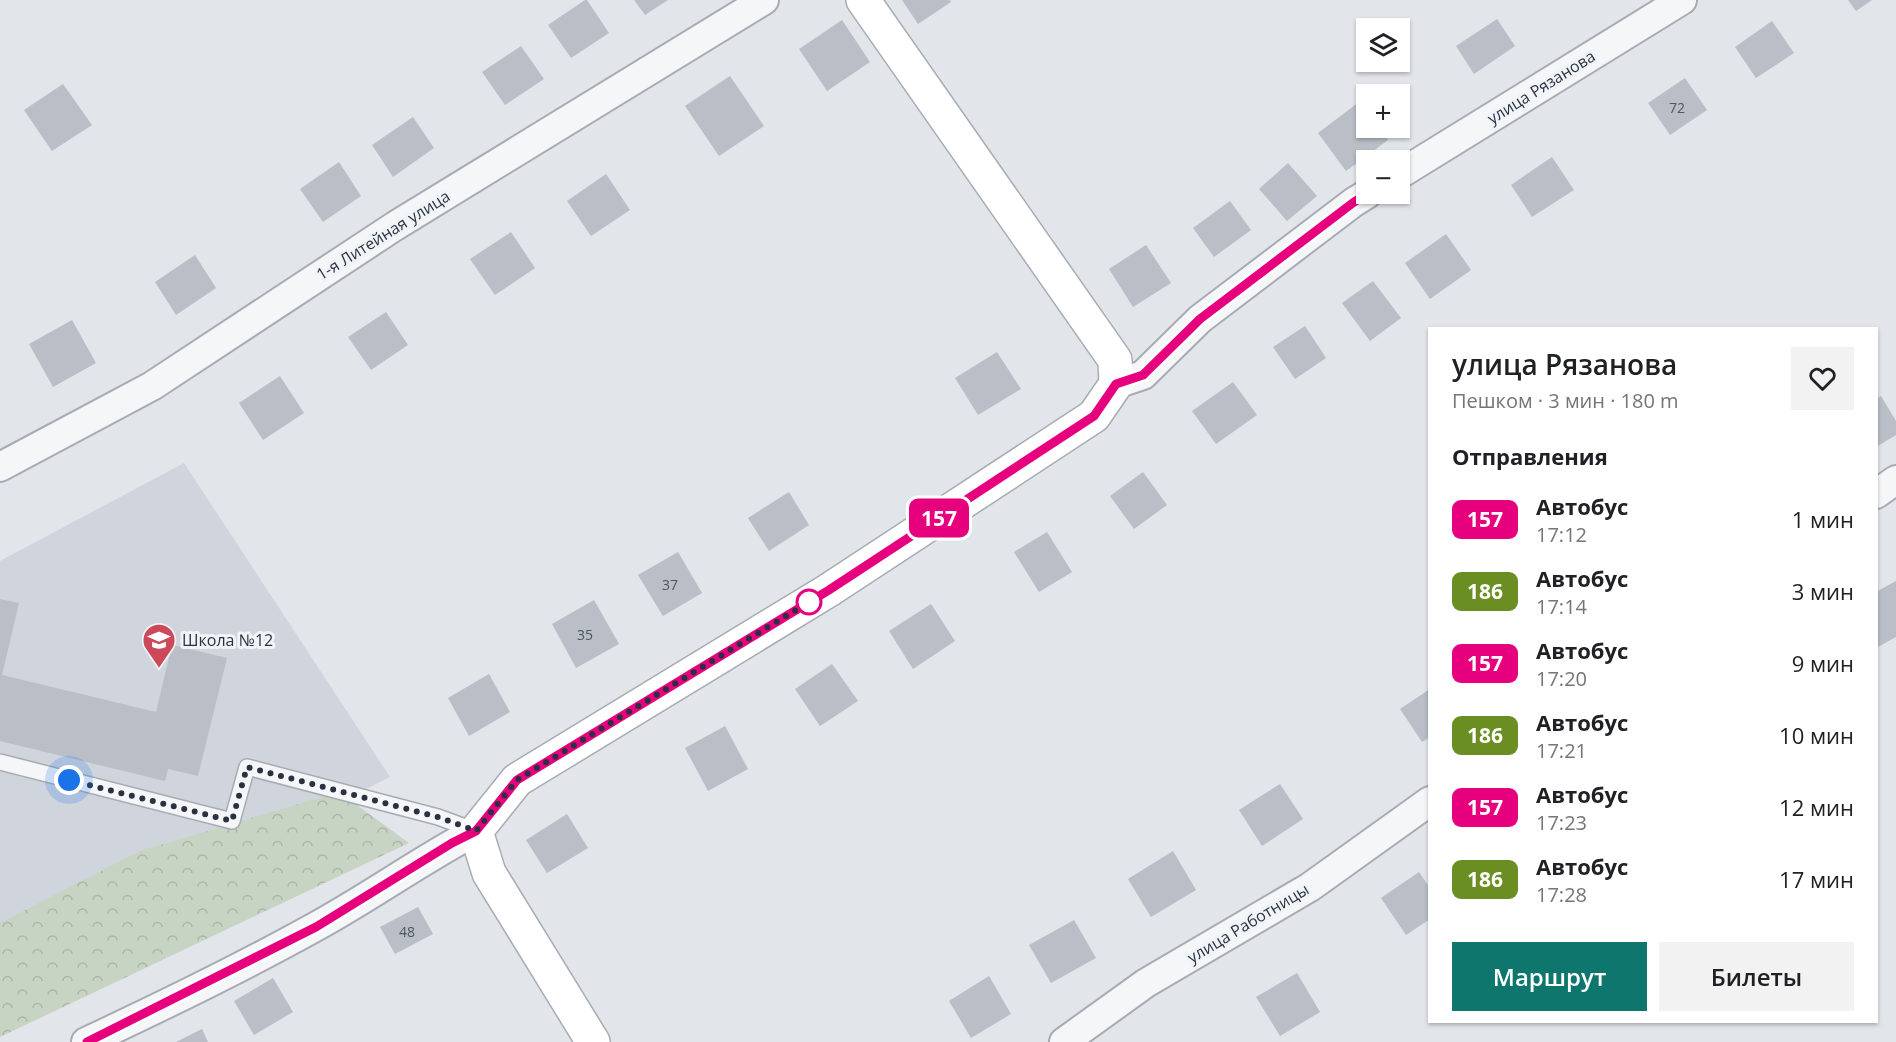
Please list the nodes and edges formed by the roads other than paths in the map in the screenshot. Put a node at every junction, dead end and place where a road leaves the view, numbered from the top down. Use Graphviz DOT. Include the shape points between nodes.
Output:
graph roads {
  1 [pos="764,0"];
  2 [pos="863,0"];
  3 [pos="1682,0"];
  4 [pos="1410,168"];
  5 [pos="1356,201"];
  6 [pos="1116,384"];
  7 [pos="0,467"];
  8 [pos="1896,480"];
  9 [pos="1878,493"];
  10 [pos="0,762"];
  11 [pos="1428,802"];
  12 [pos="476,831"];
  13 [pos="86,1042"];
  14 [pos="593,1042"];
  15 [pos="1064,1042"];
  1 -- 7 [label="street, 1-я Литейная улица" via="395,226 152,386"];
  2 -- 6 [label="street" via="1115,360"];
  3 -- 4 [label="street, улица Рязанова"];
  5 -- 6 [label="street" via="1200,319 1143,375"];
  6 -- 12 [label="street" via="1094,416 829,590 517,780"];
  8 -- 9 [label="street"];
  10 -- 12 [label="lane" via="232,821 247,767 438,817"];
  11 -- 15 [label="street, улица Работницы" via="1310,887 1146,983"];
  12 -- 13 [label="street" via="316,927"];
  12 -- 14 [label="street" via="489,873"];
}
